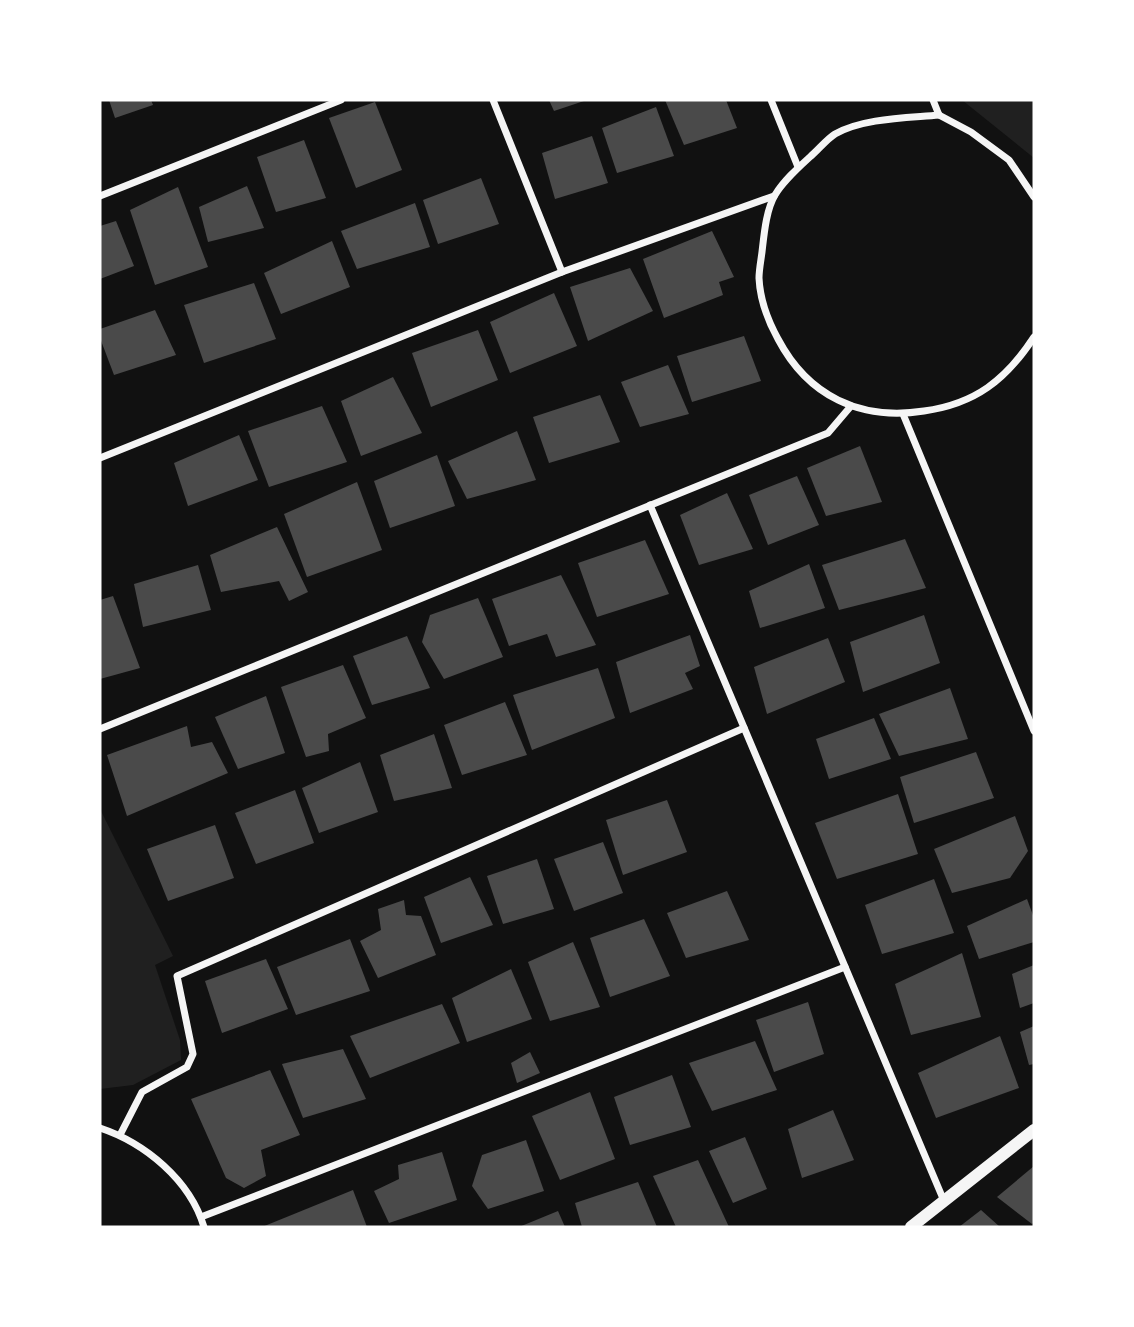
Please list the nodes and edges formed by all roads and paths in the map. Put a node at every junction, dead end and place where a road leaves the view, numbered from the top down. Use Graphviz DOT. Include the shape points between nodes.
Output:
graph roads {
  1 [pos="341,100"];
  2 [pos="494,100"];
  3 [pos="771,100"];
  4 [pos="933,100"];
  5 [pos="939,115"];
  6 [pos="798,167"];
  7 [pos="100,196"];
  8 [pos="774,196"];
  9 [pos="1034,197"];
  10 [pos="562,272"];
  11 [pos="1034,337"];
  12 [pos="851,406"];
  13 [pos="903,414"];
  14 [pos="100,458"];
  15 [pos="650,505"];
  16 [pos="744,728"];
  17 [pos="100,729"];
  18 [pos="1034,731"];
  19 [pos="845,967"];
  20 [pos="100,1128"];
  21 [pos="1034,1130"];
  22 [pos="120,1135"];
  23 [pos="944,1201"];
  24 [pos="201,1217"];
  25 [pos="204,1227"];
  26 [pos="911,1227"];
  1 -- 7 [label="street"];
  2 -- 10 [label="street"];
  3 -- 6 [label="street"];
  4 -- 5 [label="street"];
  5 -- 6 [label="street" via="879,120 835,134"];
  5 -- 9 [label="street" via="1009,160"];
  6 -- 8 [label="street"];
  8 -- 10 [label="street"];
  8 -- 12 [label="street" via="759,278 768,321 788,358 811,384"];
  10 -- 14 [label="street"];
  11 -- 13 [label="street" via="1017,363 985,391 946,408"];
  12 -- 13 [label="street"];
  12 -- 15 [label="street" via="828,433"];
  13 -- 18 [label="street"];
  15 -- 16 [label="street"];
  15 -- 17 [label="street"];
  16 -- 19 [label="street"];
  16 -- 22 [label="street" via="177,976 193,1054 187,1067 142,1092"];
  19 -- 23 [label="street"];
  19 -- 24 [label="street"];
  20 -- 22 [label="street"];
  21 -- 23 [label="street"];
  22 -- 24 [label="street" via="171,1174"];
  23 -- 26 [label="street"];
  24 -- 25 [label="street"];
}
